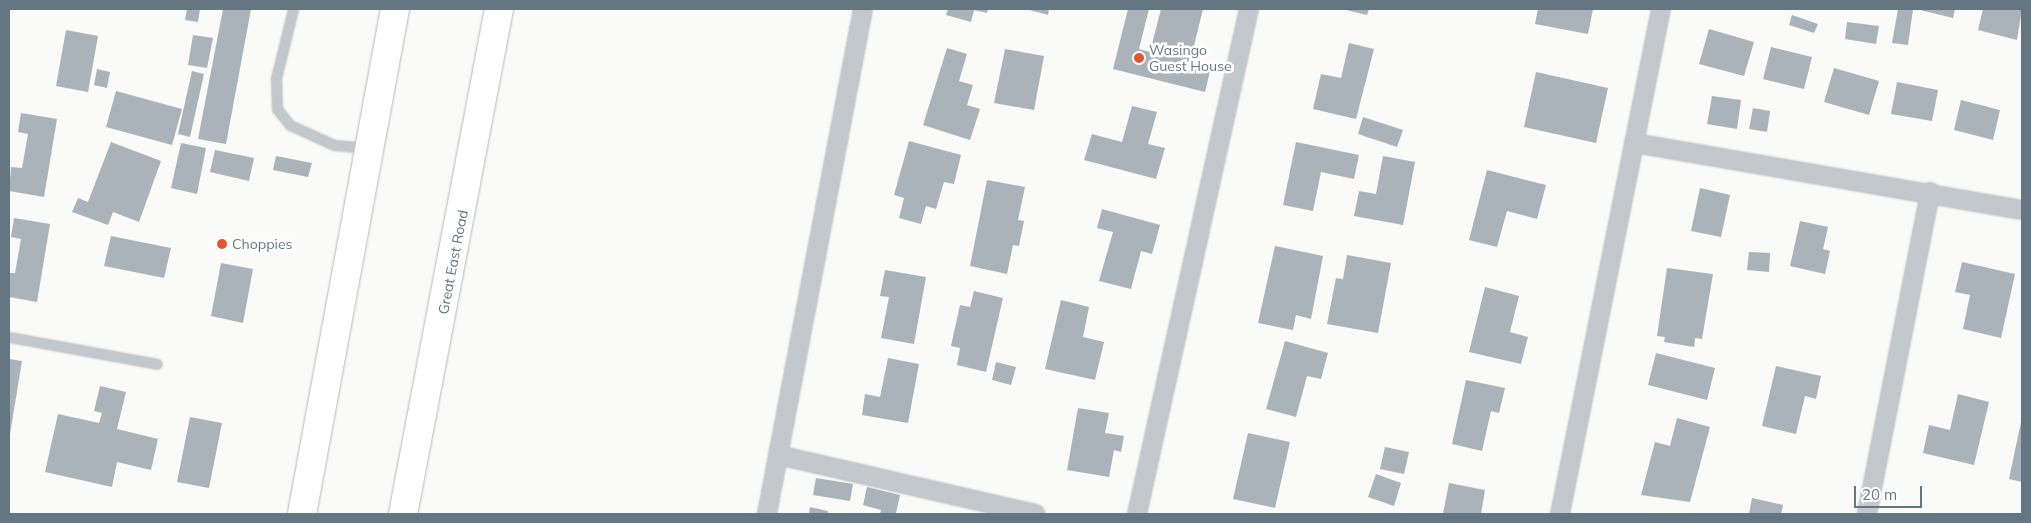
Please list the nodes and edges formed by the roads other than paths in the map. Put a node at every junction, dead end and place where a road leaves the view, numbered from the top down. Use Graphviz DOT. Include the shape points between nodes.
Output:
graph roads {
  1 [pos="293,9"];
  2 [pos="392,9"];
  3 [pos="499,9"];
  4 [pos="864,9"];
  5 [pos="1249,9"];
  6 [pos="1661,9"];
  7 [pos="1634,142"];
  8 [pos="372,148"];
  9 [pos="1930,192"];
  10 [pos="2022,210"];
  11 [pos="9,337"];
  12 [pos="157,364"];
  13 [pos="778,455"];
  14 [pos="302,514"];
  15 [pos="403,514"];
  16 [pos="767,514"];
  17 [pos="1035,514"];
  18 [pos="1137,514"];
  19 [pos="1560,514"];
  20 [pos="1867,514"];
  1 -- 8 [label="lane" via="276,78 277,109 290,125 334,145"];
  2 -- 8 [label="main road"];
  3 -- 15 [label="main road, Great East Road"];
  4 -- 13 [label="street"];
  5 -- 18 [label="street"];
  6 -- 7 [label="street"];
  7 -- 9 [label="street"];
  7 -- 19 [label="street"];
  8 -- 14 [label="main road"];
  9 -- 10 [label="street"];
  9 -- 20 [label="street"];
  11 -- 12 [label="lane"];
  13 -- 16 [label="street"];
  13 -- 17 [label="street"];
}
